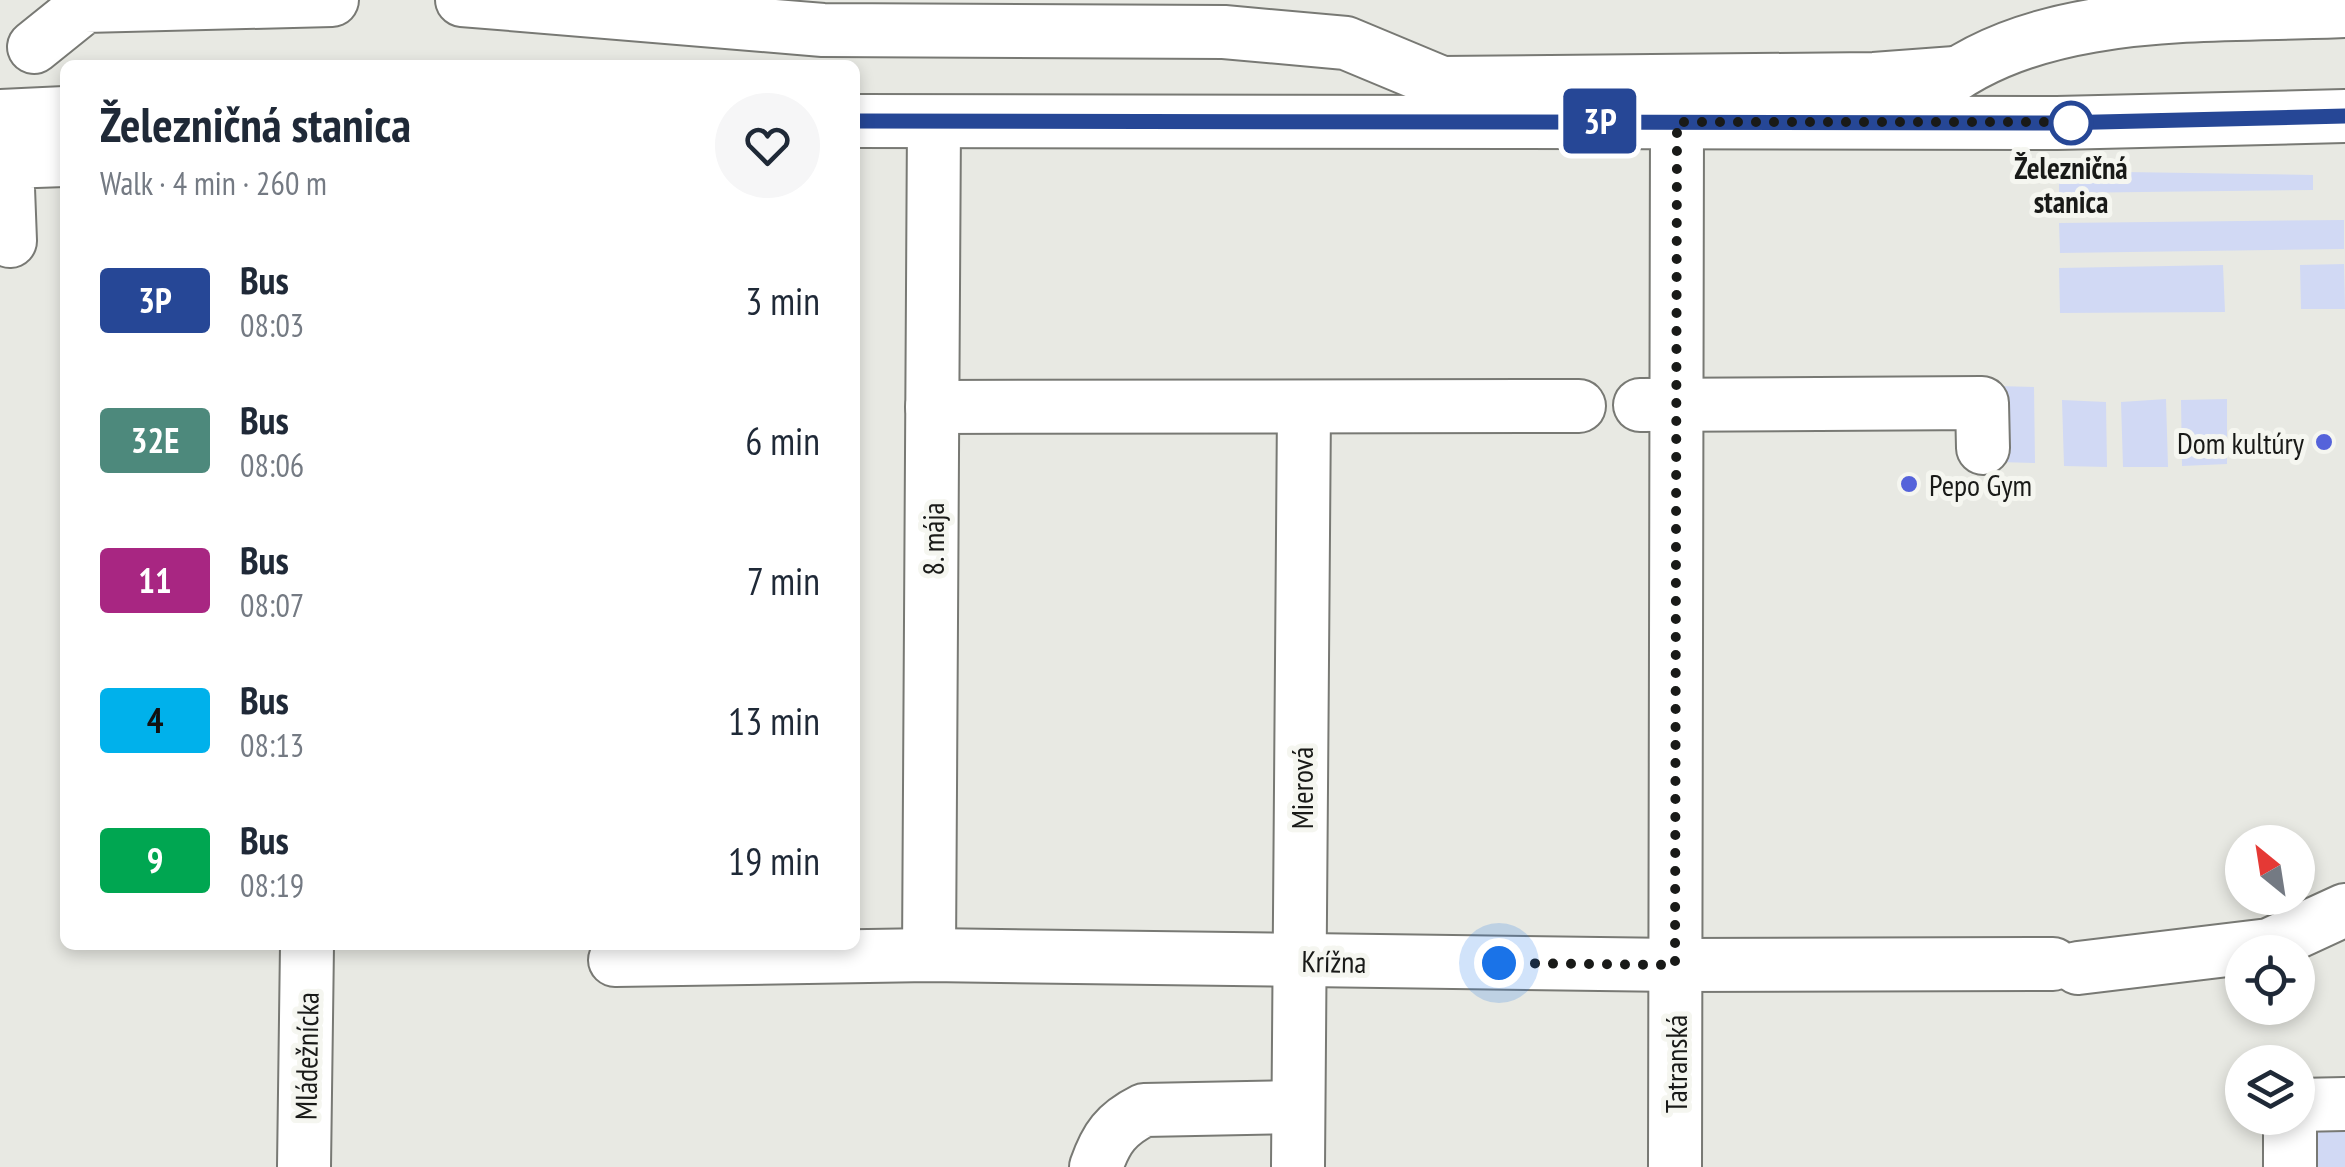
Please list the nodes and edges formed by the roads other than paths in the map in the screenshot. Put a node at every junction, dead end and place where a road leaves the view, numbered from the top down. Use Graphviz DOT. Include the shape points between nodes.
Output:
graph roads {
  1 [pos="332,0"];
  2 [pos="462,0"];
  3 [pos="2345,11"];
  4 [pos="33,50"];
  5 [pos="1887,100"];
  6 [pos="1437,102"];
  7 [pos="60,113"];
  8 [pos="0,116"];
  9 [pos="2345,116"];
  10 [pos="860,121"];
  11 [pos="934,122"];
  12 [pos="1677,122"];
  13 [pos="60,160"];
  14 [pos="10,241"];
  15 [pos="1658,405"];
  16 [pos="1580,406"];
  17 [pos="932,407"];
  18 [pos="1304,408"];
  19 [pos="1983,448"];
  20 [pos="2345,910"];
  21 [pos="308,950"];
  22 [pos="929,956"];
  23 [pos="615,960"];
  24 [pos="1300,960"];
  25 [pos="1675,965"];
  26 [pos="2345,1104"];
  27 [pos="2315,1105"];
  28 [pos="1298,1107"];
  29 [pos="2290,1135"];
  30 [pos="304,1167"];
  31 [pos="1096,1167"];
  32 [pos="1298,1167"];
  33 [pos="1675,1167"];
  34 [pos="2290,1167"];
  1 -- 4 [label="street" via="86,6"];
  2 -- 6 [label="street" via="823,30 1224,32 1346,43"];
  3 -- 5 [label="street" via="2101,24 2032,43"];
  5 -- 6 [label="street"];
  5 -- 9 [label="street"];
  5 -- 12 [label="street"];
  6 -- 11 [label="street"];
  6 -- 12 [label="street"];
  7 -- 8 [label="street"];
  10 -- 11 [label="street"];
  11 -- 17 [label="street, 8. mája"];
  12 -- 15 [label="street, Tatranská"];
  13 -- 14 [label="street" via="8,162"];
  15 -- 19 [label="street" via="1982,403"];
  15 -- 25 [label="street, Tatranská" via="1676,822"];
  16 -- 18 [label="street"];
  17 -- 18 [label="street"];
  17 -- 22 [label="street, 8. mája"];
  18 -- 24 [label="street, Mierová"];
  20 -- 25 [label="street, Krížna" via="2270,945 2066,966"];
  21 -- 30 [label="street, Mládežnícka"];
  22 -- 23 [label="street, Krížna"];
  22 -- 24 [label="street, Krížna"];
  24 -- 25 [label="street, Krížna"];
  24 -- 28 [label="street, Mierová"];
  25 -- 33 [label="street, Tatranská"];
  26 -- 27 [label="street"];
  28 -- 31 [label="street" via="1144,1110 1106,1138"];
  28 -- 32 [label="street, Mierová"];
  29 -- 34 [label="street"];
}
